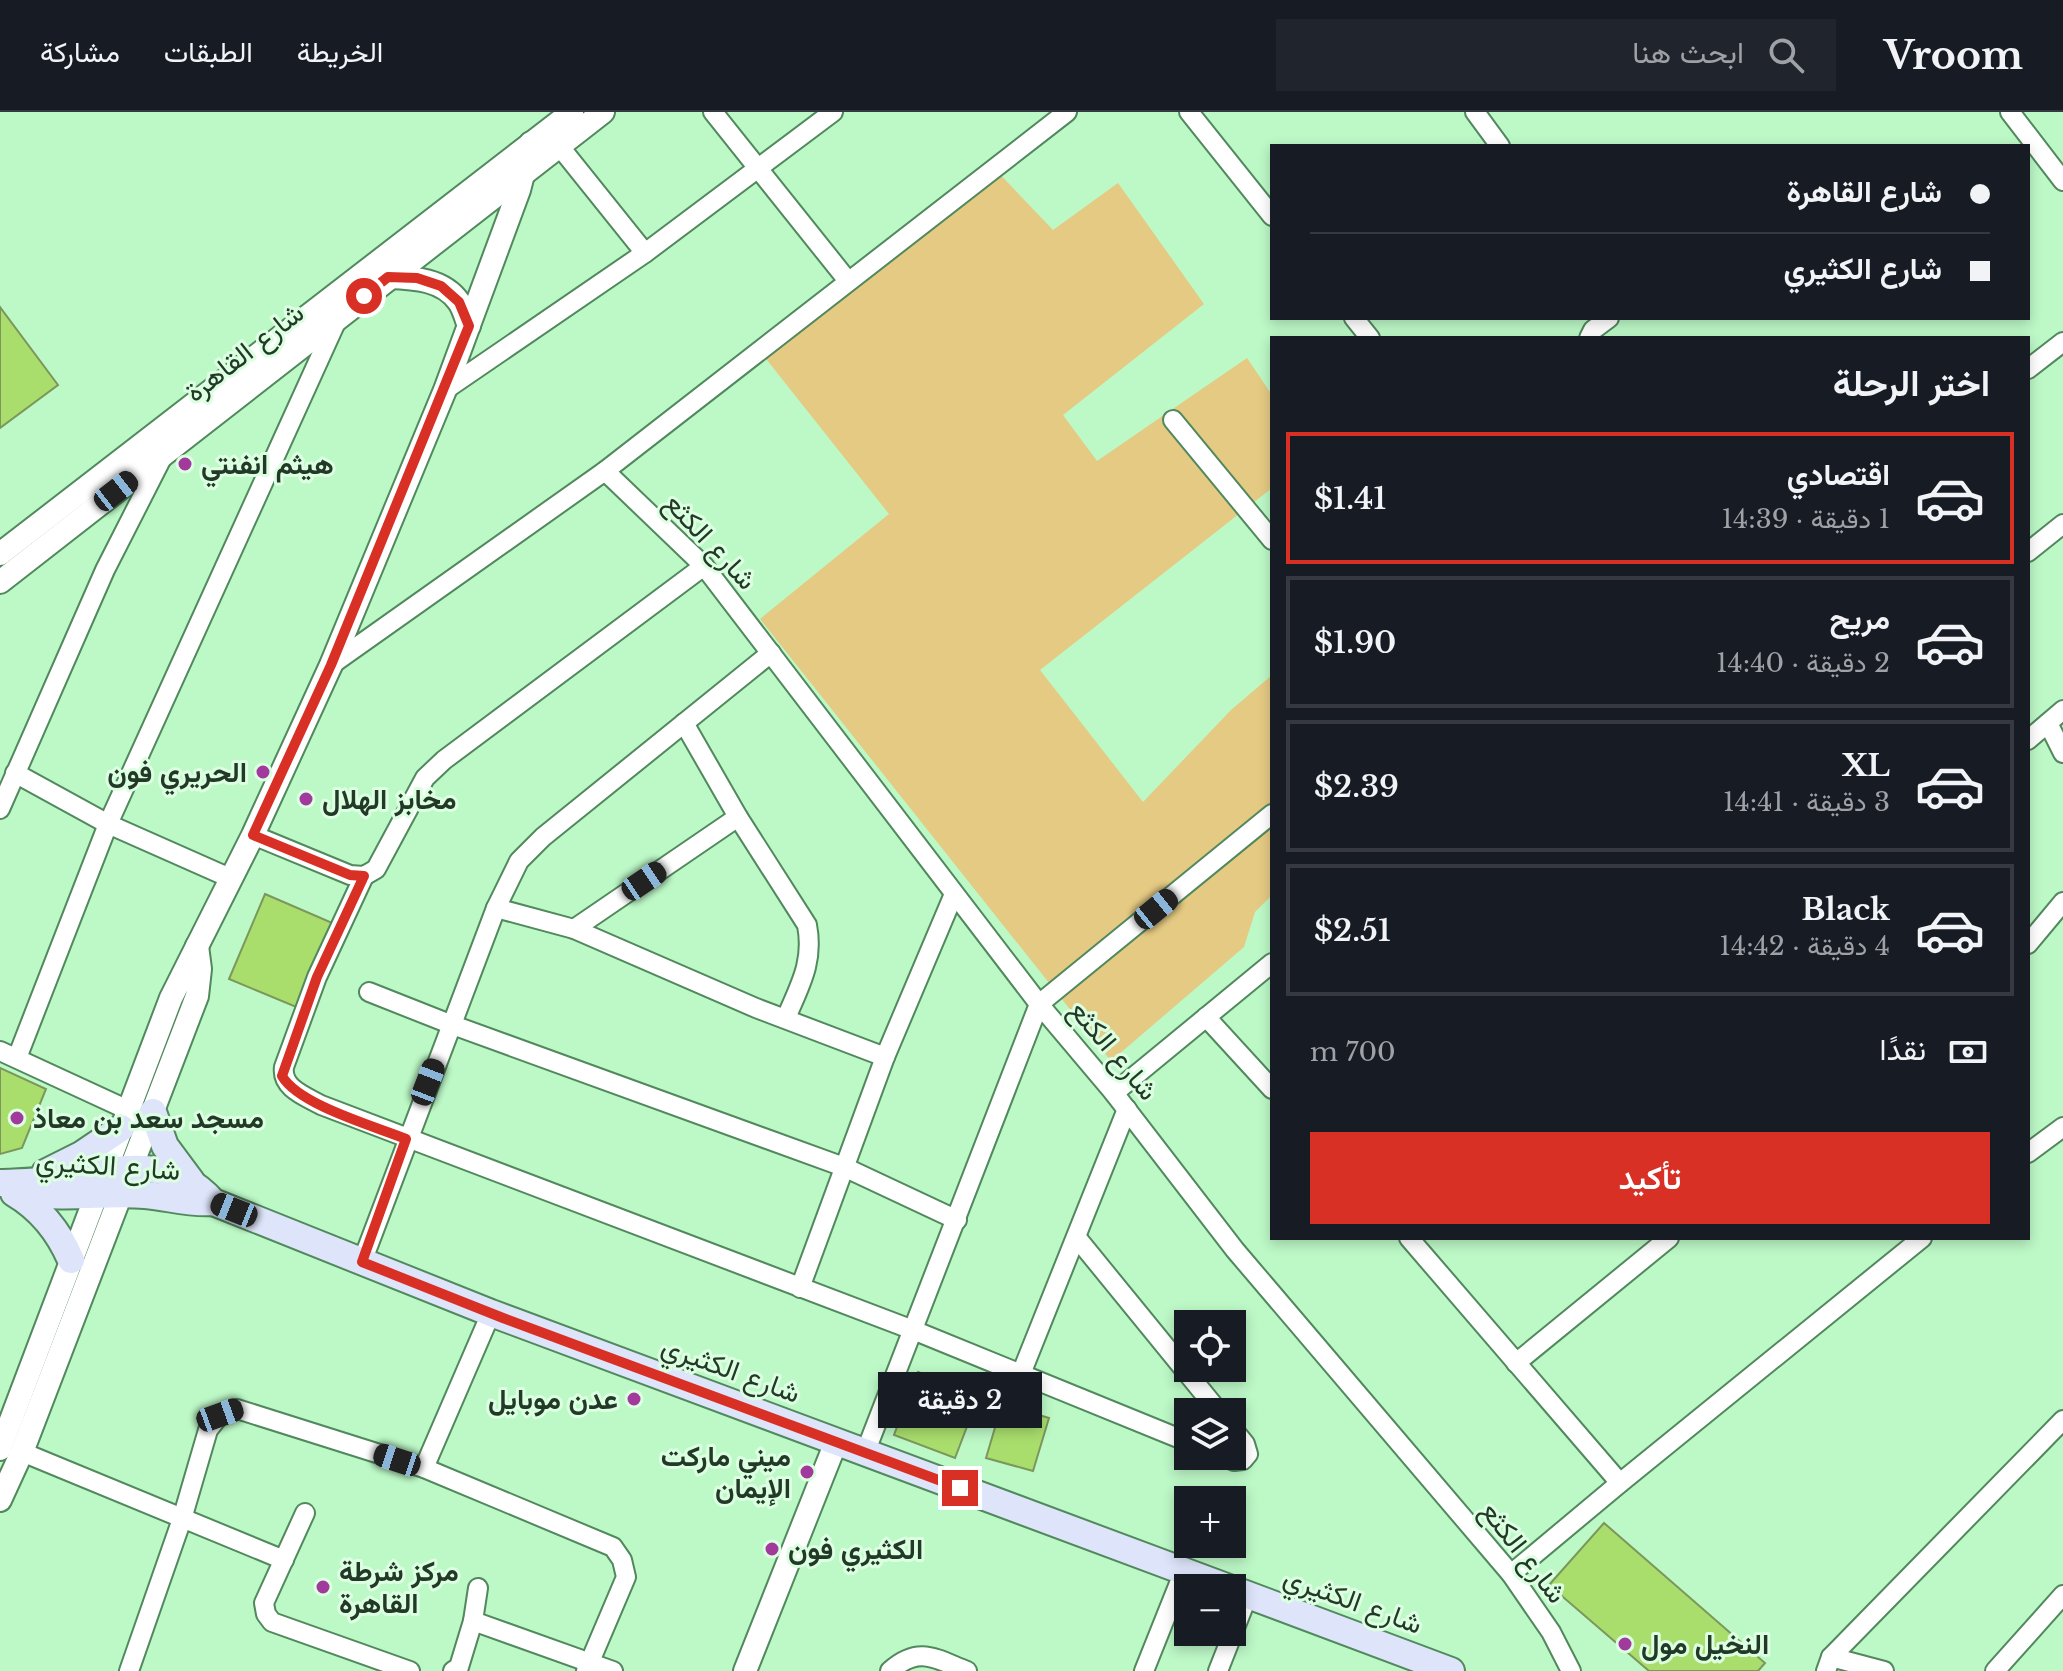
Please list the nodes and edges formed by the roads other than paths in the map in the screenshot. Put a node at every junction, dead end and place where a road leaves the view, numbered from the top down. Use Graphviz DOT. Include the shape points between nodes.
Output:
graph roads {
  1 [pos="572,112"];
  2 [pos="603,112"];
  3 [pos="713,112"];
  4 [pos="833,112"];
  5 [pos="1067,112"];
  6 [pos="1189,112"];
  7 [pos="1475,112"];
  8 [pos="2010,112"];
  9 [pos="546,140"];
  10 [pos="1499,144"];
  11 [pos="759,170"];
  12 [pos="525,172"];
  13 [pos="2063,181"];
  14 [pos="1270,213"];
  15 [pos="645,253"];
  16 [pos="388,277"];
  17 [pos="848,281"];
  18 [pos="340,315"];
  19 [pos="1356,320"];
  20 [pos="1606,320"];
  21 [pos="469,326"];
  22 [pos="1368,336"];
  23 [pos="1590,336"];
  24 [pos="2063,342"];
  25 [pos="2030,367"];
  26 [pos="445,390"];
  27 [pos="1173,420"];
  28 [pos="163,455"];
  29 [pos="605,471"];
  30 [pos="2063,524"];
  31 [pos="1270,538"];
  32 [pos="2030,550"];
  33 [pos="0,554"];
  34 [pos="704,566"];
  35 [pos="0,582"];
  36 [pos="771,653"];
  37 [pos="331,665"];
  38 [pos="2063,710"];
  39 [pos="684,723"];
  40 [pos="2048,723"];
  41 [pos="2030,738"];
  42 [pos="2063,753"];
  43 [pos="15,773"];
  44 [pos="0,809"];
  45 [pos="1270,816"];
  46 [pos="738,817"];
  47 [pos="108,824"];
  48 [pos="253,835"];
  49 [pos="364,876"];
  50 [pos="230,878"];
  51 [pos="954,894"];
  52 [pos="2063,902"];
  53 [pos="496,908"];
  54 [pos="574,929"];
  55 [pos="2030,942"];
  56 [pos="1270,965"];
  57 [pos="369,992"];
  58 [pos="1039,1004"];
  59 [pos="1206,1017"];
  60 [pos="786,1018"];
  61 [pos="450,1024"];
  62 [pos="8,1054"];
  63 [pos="885,1057"];
  64 [pos="1270,1087"];
  65 [pos="1114,1093"];
  66 [pos="1127,1109"];
  67 [pos="134,1117"];
  68 [pos="2063,1127"];
  69 [pos="406,1139"];
  70 [pos="2030,1152"];
  71 [pos="844,1167"];
  72 [pos="132,1168"];
  73 [pos="194,1183"];
  74 [pos="9,1186"];
  75 [pos="107,1188"];
  76 [pos="213,1202"];
  77 [pos="957,1220"];
  78 [pos="1077,1238"];
  79 [pos="1413,1240"];
  80 [pos="1667,1240"];
  81 [pos="1920,1240"];
  82 [pos="71,1260"];
  83 [pos="362,1262"];
  84 [pos="800,1288"];
  85 [pos="491,1313"];
  86 [pos="913,1330"];
  87 [pos="1516,1363"];
  88 [pos="1021,1374"];
  89 [pos="1208,1398"];
  90 [pos="2063,1420"];
  91 [pos="1174,1436"];
  92 [pos="836,1442"];
  93 [pos="11,1450"];
  94 [pos="865,1453"];
  95 [pos="424,1468"];
  96 [pos="1620,1483"];
  97 [pos="0,1500"];
  98 [pos="305,1513"];
  99 [pos="182,1519"];
  100 [pos="284,1560"];
  101 [pos="1184,1571"];
  102 [pos="1192,1574"];
  103 [pos="1511,1574"];
  104 [pos="478,1588"];
  105 [pos="1246,1595"];
  106 [pos="2063,1595"];
  107 [pos="473,1621"];
  108 [pos="1224,1646"];
  109 [pos="1828,1664"];
  110 [pos="588,1666"];
  111 [pos="129,1671"];
  112 [pos="410,1671"];
  113 [pos="453,1671"];
  114 [pos="613,1671"];
  115 [pos="745,1671"];
  116 [pos="890,1671"];
  117 [pos="967,1671"];
  118 [pos="1144,1671"];
  119 [pos="1218,1671"];
  120 [pos="1451,1671"];
  121 [pos="1571,1671"];
  122 [pos="1884,1671"];
  123 [pos="1995,1671"];
  1 -- 9 [label="street, شارع القاهرة"];
  2 -- 9 [label="street, شارع القاهرة"];
  3 -- 11 [label="street"];
  4 -- 11 [label="street"];
  5 -- 17 [label="street"];
  6 -- 14 [label="street"];
  7 -- 10 [label="street"];
  8 -- 13 [label="street"];
  9 -- 12 [label="street"];
  9 -- 15 [label="street"];
  9 -- 33 [label="street, شارع القاهرة"];
  11 -- 15 [label="street"];
  11 -- 17 [label="street"];
  12 -- 16 [label="street, شارع القاهرة"];
  12 -- 21 [label="street"];
  15 -- 26 [label="street"];
  16 -- 18 [label="street, شارع القاهرة"];
  16 -- 21 [label="street" via="441,286 459,302"];
  17 -- 29 [label="street"];
  18 -- 28 [label="street, شارع القاهرة"];
  18 -- 47 [label="street"];
  19 -- 22 [label="street"];
  20 -- 23 [label="street"];
  21 -- 26 [label="street"];
  24 -- 25 [label="street"];
  26 -- 37 [label="street"];
  27 -- 31 [label="street"];
  28 -- 35 [label="street, شارع القاهرة"];
  28 -- 43 [label="street" via="105,570"];
  29 -- 34 [label="street, شارع الكثع"];
  29 -- 37 [label="street"];
  30 -- 32 [label="street"];
  34 -- 36 [label="street, شارع الكثع"];
  34 -- 49 [label="street" via="444,760 425,778 376,869"];
  36 -- 39 [label="street"];
  36 -- 51 [label="street, شارع الكثع"];
  37 -- 48 [label="street"];
  38 -- 40 [label="street"];
  39 -- 46 [label="street"];
  39 -- 53 [label="street" via="535,845 519,861"];
  40 -- 41 [label="street"];
  40 -- 42 [label="street"];
  43 -- 44 [label="street"];
  43 -- 47 [label="street"];
  45 -- 58 [label="street"];
  46 -- 54 [label="street"];
  46 -- 60 [label="street" via="807,925 810,960"];
  47 -- 50 [label="street"];
  47 -- 62 [label="street"];
  48 -- 49 [label="street"];
  48 -- 50 [label="street"];
  49 -- 69 [label="street" via="317,977 282,1076 287,1085 321,1105"];
  50 -- 67 [label="street" via="197,946 197,996"];
  51 -- 58 [label="street, شارع الكثع"];
  51 -- 63 [label="street"];
  52 -- 55 [label="street"];
  53 -- 54 [label="street"];
  53 -- 61 [label="street"];
  54 -- 60 [label="street"];
  56 -- 59 [label="street"];
  57 -- 61 [label="street"];
  58 -- 65 [label="street, شارع الكثع"];
  58 -- 77 [label="street"];
  59 -- 64 [label="street"];
  59 -- 65 [label="street"];
  60 -- 63 [label="street"];
  61 -- 69 [label="street"];
  61 -- 71 [label="street"];
  62 -- 67 [label="street"];
  63 -- 71 [label="street"];
  65 -- 66 [label="street, شارع الكثع"];
  66 -- 78 [label="street"];
  66 -- 103 [label="street, شارع الكثع" via="1235,1250"];
  67 -- 72 [label="street"];
  67 -- 73 [label="main road"];
  67 -- 74 [label="main road" via="81,1155"];
  67 -- 75 [label="street"];
  68 -- 70 [label="street"];
  69 -- 83 [label="street"];
  69 -- 84 [label="street"];
  71 -- 77 [label="street"];
  71 -- 84 [label="street"];
  72 -- 73 [label="main road, شارع الكثيري" via="166,1172"];
  72 -- 75 [label="main road, شارع الكثيري"];
  73 -- 76 [label="main road, شارع الكثيري"];
  74 -- 75 [label="main road, شارع الكثيري"];
  74 -- 82 [label="main road" via="45,1217"];
  75 -- 76 [label="main road, شارع الكثيري"];
  75 -- 82 [label="street"];
  75 -- 93 [label="street"];
  76 -- 83 [label="main road, شارع الكثيري"];
  77 -- 86 [label="street"];
  78 -- 88 [label="street"];
  78 -- 89 [label="street"];
  79 -- 87 [label="street"];
  80 -- 87 [label="street"];
  81 -- 96 [label="street"];
  82 -- 93 [label="street"];
  83 -- 85 [label="main road, شارع الكثيري"];
  84 -- 86 [label="street"];
  85 -- 92 [label="main road, شارع الكثيري"];
  85 -- 95 [label="street"];
  86 -- 88 [label="street"];
  86 -- 94 [label="street"];
  87 -- 96 [label="street"];
  88 -- 91 [label="street"];
  90 -- 109 [label="street"];
  92 -- 94 [label="main road, شارع الكثيري"];
  92 -- 115 [label="street"];
  93 -- 97 [label="street"];
  93 -- 99 [label="street"];
  94 -- 101 [label="main road, شارع الكثيري"];
  95 -- 99 [label="street" via="237,1409 220,1415 208,1430"];
  95 -- 110 [label="street" via="613,1547 626,1577"];
  96 -- 103 [label="street"];
  98 -- 100 [label="street"];
  99 -- 100 [label="street"];
  99 -- 111 [label="street"];
  100 -- 112 [label="street" via="264,1603 272,1622"];
  101 -- 102 [label="main road, شارع الكثيري"];
  101 -- 118 [label="street"];
  103 -- 121 [label="street, شارع الكثع"];
  104 -- 107 [label="street"];
  105 -- 120 [label="main road, شارع الكثيري"];
  106 -- 123 [label="street"];
  107 -- 110 [label="street"];
  107 -- 113 [label="street" via="459,1667"];
  108 -- 119 [label="street"];
  109 -- 122 [label="street"];
  110 -- 114 [label="street"];
  116 -- 117 [label="street" via="902,1660 923,1654"];
}
